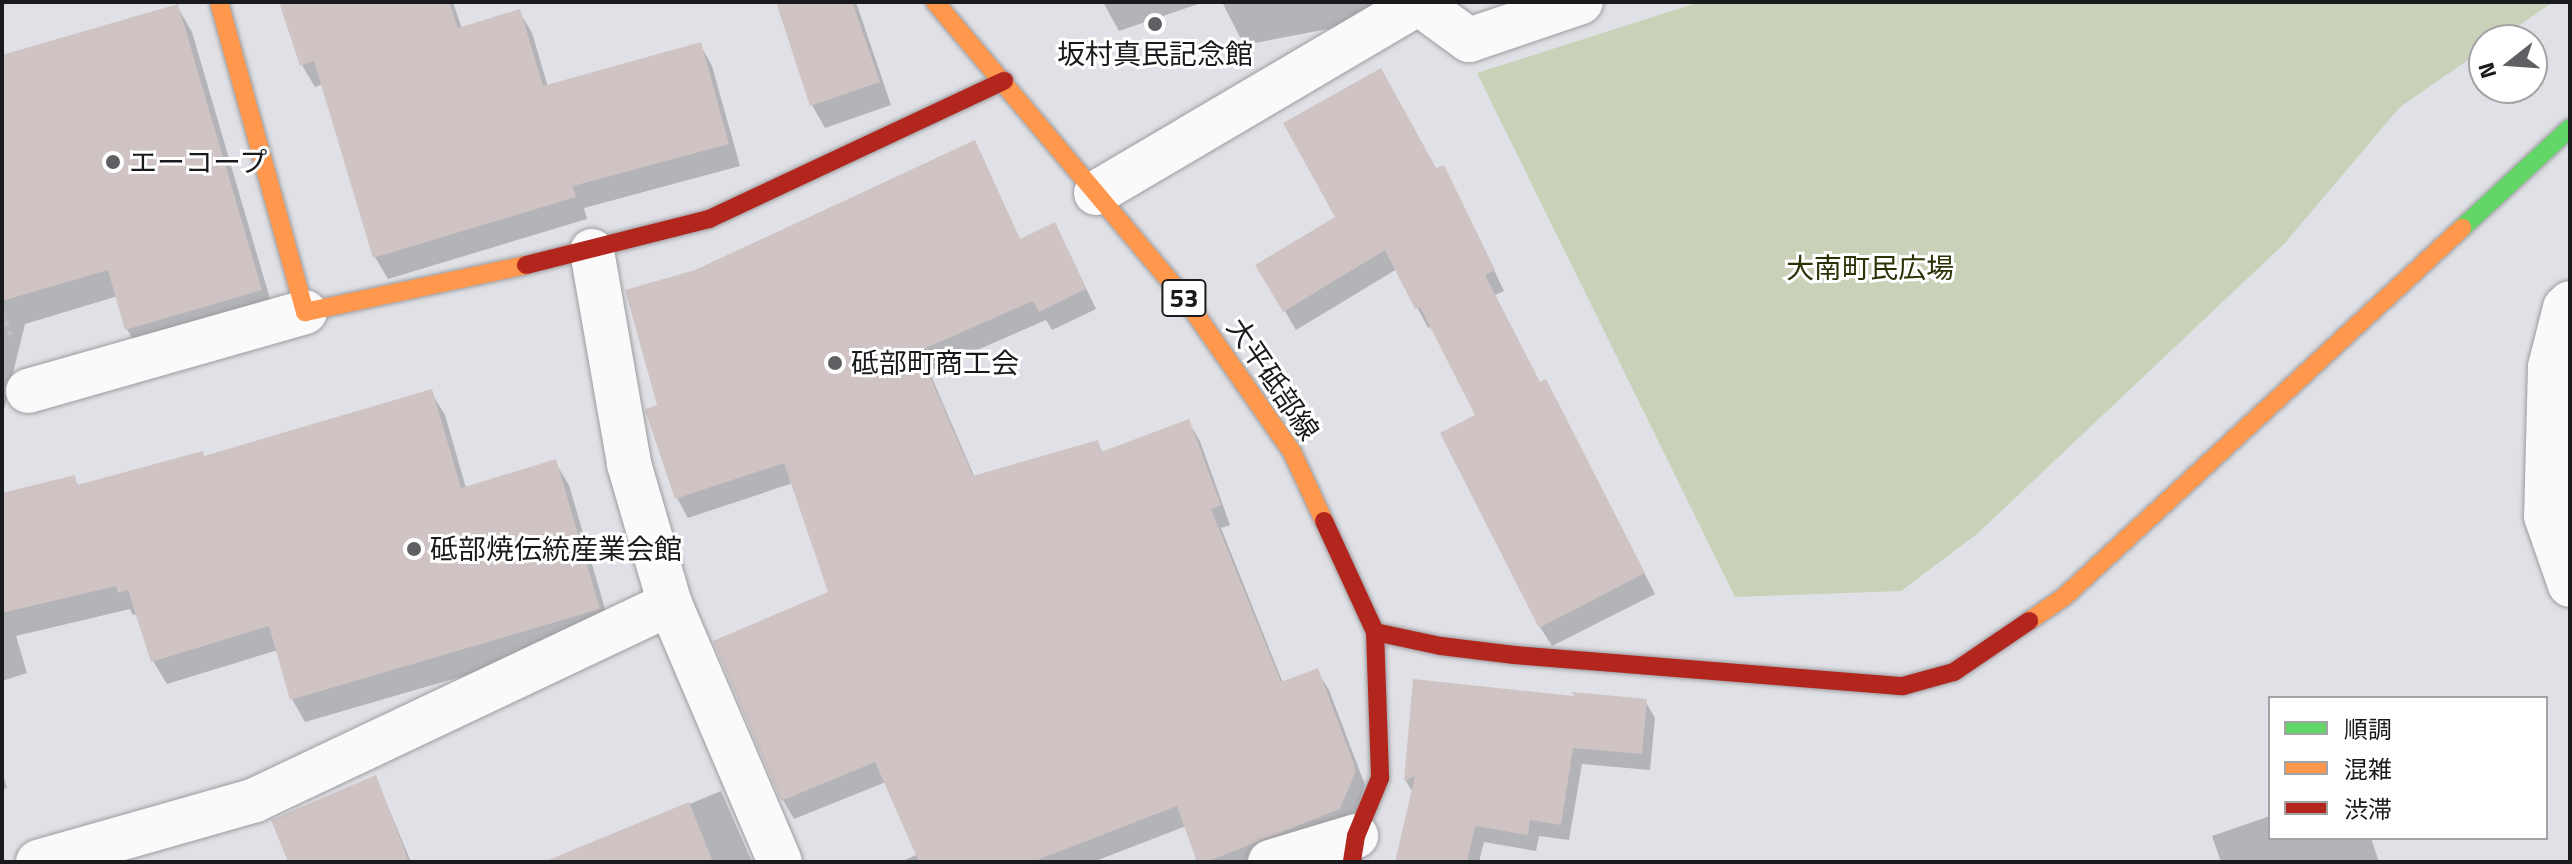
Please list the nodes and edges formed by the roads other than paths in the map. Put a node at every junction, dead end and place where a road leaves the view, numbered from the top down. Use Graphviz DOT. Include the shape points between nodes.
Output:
graph roads {
  1 [pos="219,2"];
  2 [pos="935,2"];
  3 [pos="1581,2"];
  4 [pos="1004,81"];
  5 [pos="2570,128"];
  6 [pos="1096,193"];
  7 [pos="592,251"];
  8 [pos="2570,303"];
  9 [pos="305,312"];
  10 [pos="28,391"];
  11 [pos="2570,585"];
  12 [pos="670,604"];
  13 [pos="1375,632"];
  14 [pos="1354,849"];
  15 [pos="38,862"];
  16 [pos="780,862"];
  17 [pos="1270,862"];
  1 -- 9 [label="street"];
  2 -- 4 [label="street, 大平砥部線 / 53"];
  3 -- 6 [label="street" via="1469,40 1418,3"];
  4 -- 6 [label="street, 大平砥部線 / 53"];
  4 -- 7 [label="street" via="709,219"];
  5 -- 13 [label="street" via="2064,597 1954,672 1903,686 1771,677 1514,655"];
  6 -- 13 [label="street, 大平砥部線 / 53" via="1185,299 1292,452"];
  7 -- 9 [label="street"];
  7 -- 12 [label="street" via="629,464"];
  8 -- 11 [label="street" via="2550,367 2546,516"];
  9 -- 10 [label="street"];
  12 -- 15 [label="street" via="255,800"];
  12 -- 16 [label="street"];
  13 -- 14 [label="street, 大平砥部線 / 53" via="1380,778"];
  14 -- 17 [label="street"];
}
